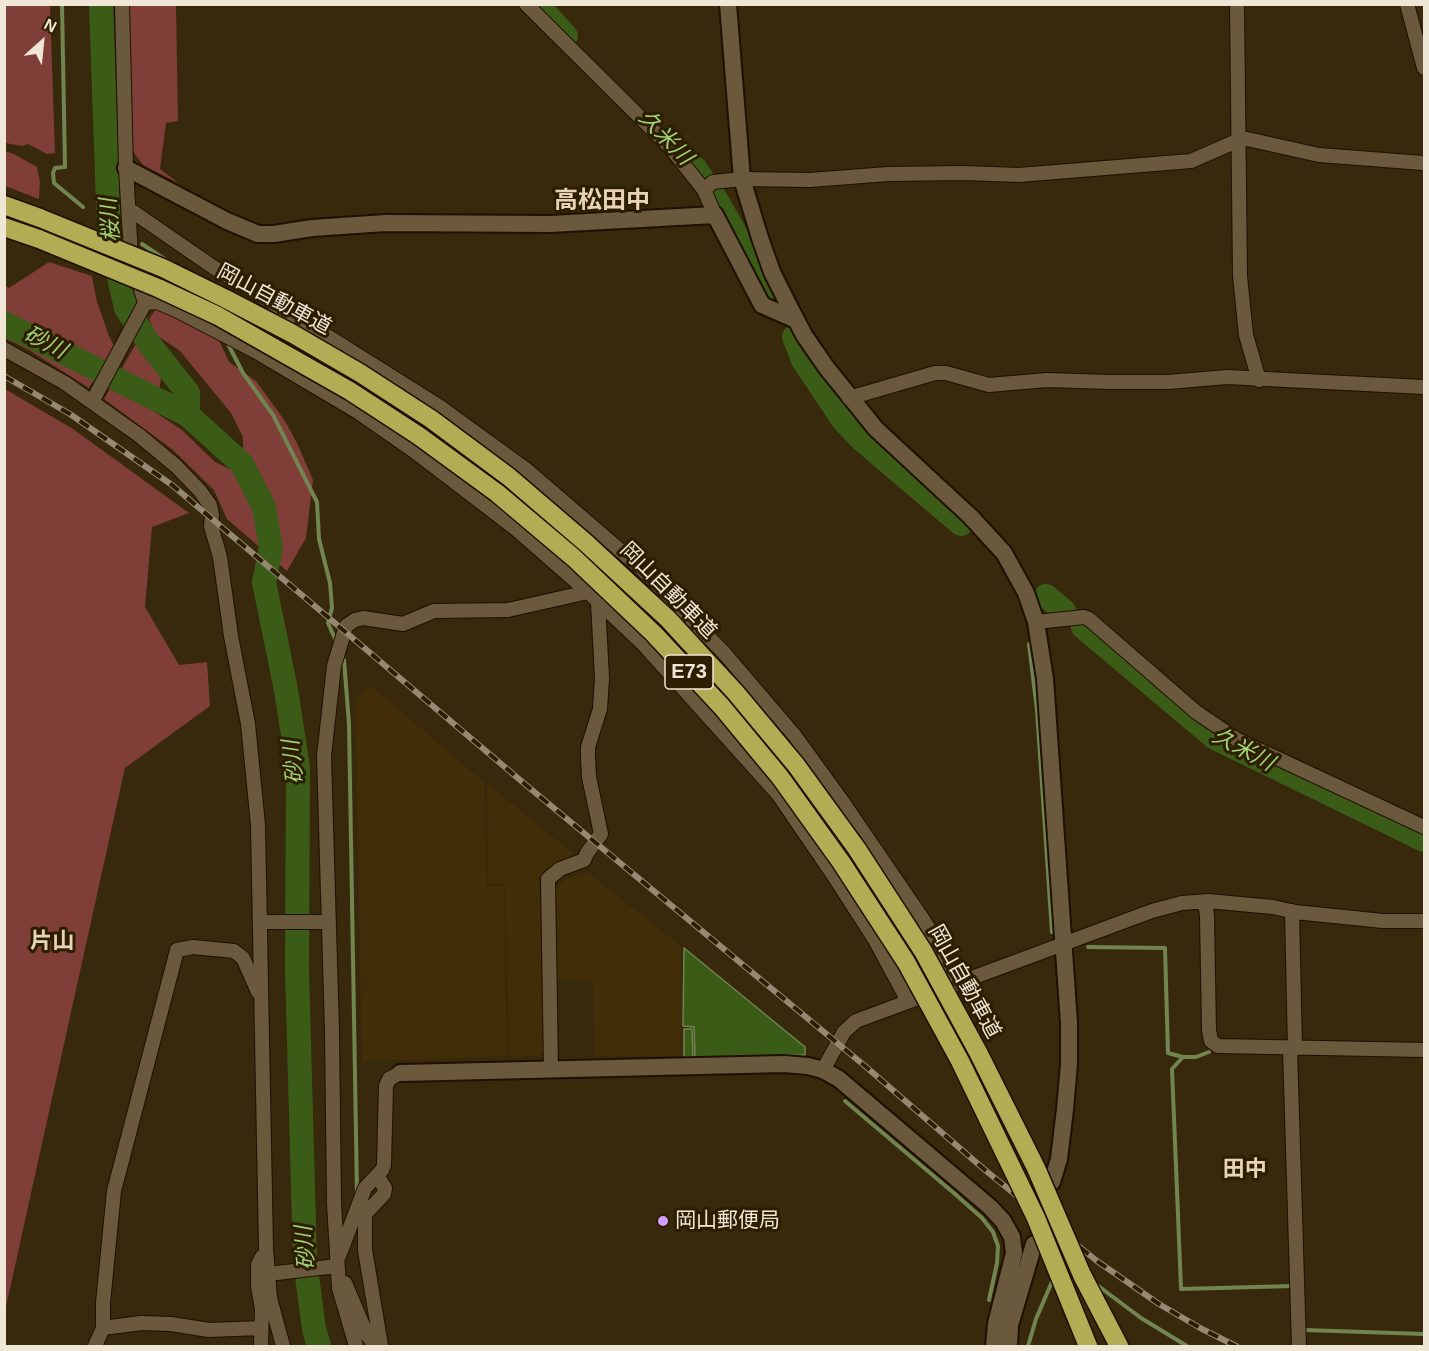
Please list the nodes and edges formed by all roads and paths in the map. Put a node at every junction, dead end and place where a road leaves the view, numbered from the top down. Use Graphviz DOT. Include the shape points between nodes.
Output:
graph roads {
  1 [pos="122,4"];
  2 [pos="526,4"];
  3 [pos="728,4"];
  4 [pos="1238,4"];
  5 [pos="1407,4"];
  6 [pos="1425,68"];
  7 [pos="1239,140"];
  8 [pos="1424,162"];
  9 [pos="126,168"];
  10 [pos="742,179"];
  11 [pos="708,187"];
  12 [pos="4,205"];
  13 [pos="129,209"];
  14 [pos="715,215"];
  15 [pos="4,227"];
  16 [pos="144,306"];
  17 [pos="796,320"];
  18 [pos="4,349"];
  19 [pos="1259,380"];
  20 [pos="1425,387"];
  21 [pos="849,398"];
  22 [pos="92,402"];
  23 [pos="593,597"];
  24 [pos="1036,622"];
  25 [pos="1425,827"];
  26 [pos="1202,902"];
  27 [pos="1292,911"];
  28 [pos="1425,921"];
  29 [pos="264,922"];
  30 [pos="326,922"];
  31 [pos="1063,945"];
  32 [pos="960,982"];
  33 [pos="908,1001"];
  34 [pos="262,1003"];
  35 [pos="1292,1049"];
  36 [pos="1425,1050"];
  37 [pos="551,1069"];
  38 [pos="823,1070"];
  39 [pos="400,1073"];
  40 [pos="377,1176"];
  41 [pos="1052,1182"];
  42 [pos="1034,1244"];
  43 [pos="266,1249"];
  44 [pos="336,1270"];
  45 [pos="271,1273"];
  46 [pos="1082,1275"];
  47 [pos="103,1328"];
  48 [pos="261,1328"];
  49 [pos="95,1347"];
  50 [pos="261,1347"];
  51 [pos="283,1347"];
  52 [pos="356,1347"];
  53 [pos="381,1347"];
  54 [pos="994,1347"];
  55 [pos="1009,1347"];
  56 [pos="1088,1347"];
  57 [pos="1110,1347"];
  58 [pos="1119,1347"];
  59 [pos="1299,1347"];
  1 -- 9 [label="street"];
  2 -- 11 [label="street"];
  3 -- 10 [label="street"];
  4 -- 7 [label="street"];
  5 -- 6 [label="street"];
  7 -- 8 [label="street" via="1318,155"];
  7 -- 10 [label="street" via="1191,161 1019,175"];
  7 -- 19 [label="street" via="1239,276 1246,335"];
  9 -- 13 [label="street"];
  9 -- 14 [label="street" via="258,234 386,223 550,224"];
  10 -- 11 [label="street"];
  10 -- 17 [label="street" via="772,272"];
  11 -- 14 [label="street"];
  12 -- 46 [label="highway, 岡山自動車道 / E73, bridge" via="163,268 293,334 369,379 432,419 509,477 668,619 796,765 857,849 923,951 1036,1168"];
  13 -- 16 [label="street" via="130,256"];
  13 -- 32 [label="street" via="216,268 440,407 528,471 643,570 725,654 795,736 924,921"];
  14 -- 17 [label="street" via="762,305"];
  15 -- 56 [label="highway, 岡山自動車道 / E73, bridge" via="218,316 350,391 497,494 574,558 654,634 780,777 906,962 960,1061 1036,1218"];
  16 -- 22 [label="street"];
  16 -- 23 [label="street" via="157,302 178,311 358,412 516,529"];
  17 -- 21 [label="street"];
  18 -- 22 [label="street"];
  19 -- 20 [label="street"];
  19 -- 21 [label="street" via="1047,380 990,385 935,373"];
  21 -- 24 [label="street" via="1004,553 1026,593"];
  22 -- 29 [label="street" via="176,466 210,505 248,724"];
  23 -- 30 [label="street" via="508,610 434,611 403,624 363,618 346,626 334,666 324,756"];
  23 -- 33 [label="street" via="651,653 778,794 875,940"];
  23 -- 37 [label="street" via="602,678 600,709 588,758 601,834 584,860 560,869 548,879"];
  24 -- 25 [label="street" via="1089,619 1196,712 1236,739"];
  24 -- 31 [label="street" via="1045,678"];
  26 -- 27 [label="street"];
  26 -- 31 [label="street" via="1152,911"];
  26 -- 35 [label="street" via="1207,916 1211,1041 1218,1046"];
  27 -- 28 [label="street" via="1383,921"];
  27 -- 35 [label="street"];
  29 -- 30 [label="street"];
  29 -- 34 [label="street"];
  30 -- 44 [label="street"];
  31 -- 32 [label="street"];
  31 -- 41 [label="street" via="1069,1064 1059,1159"];
  32 -- 33 [label="street"];
  33 -- 38 [label="street" via="849,1025"];
  34 -- 43 [label="street"];
  34 -- 47 [label="street" via="243,958 234,951 193,947 177,950 114,1191"];
  35 -- 36 [label="street"];
  35 -- 59 [label="street"];
  37 -- 38 [label="street" via="784,1064"];
  37 -- 39 [label="street"];
  38 -- 54 [label="street" via="839,1079 1003,1221 1012,1237 1014,1253"];
  39 -- 40 [label="street" via="389,1079 386,1086 384,1165"];
  40 -- 44 [label="street" via="365,1188"];
  40 -- 53 [label="street" via="385,1188 365,1214 365,1250"];
  42 -- 55 [label="street" via="1010,1324"];
  43 -- 45 [label="street"];
  43 -- 48 [label="street" via="258,1265"];
  44 -- 45 [label="street"];
  44 -- 52 [label="street"];
  44 -- 53 [label="street" via="367,1335"];
  45 -- 51 [label="street" via="270,1298"];
  46 -- 57 [label="highway, 岡山自動車道 / E73"];
  46 -- 58 [label="highway"];
  47 -- 48 [label="street" via="141,1323 209,1330"];
  47 -- 49 [label="street"];
  48 -- 50 [label="street"];
}
